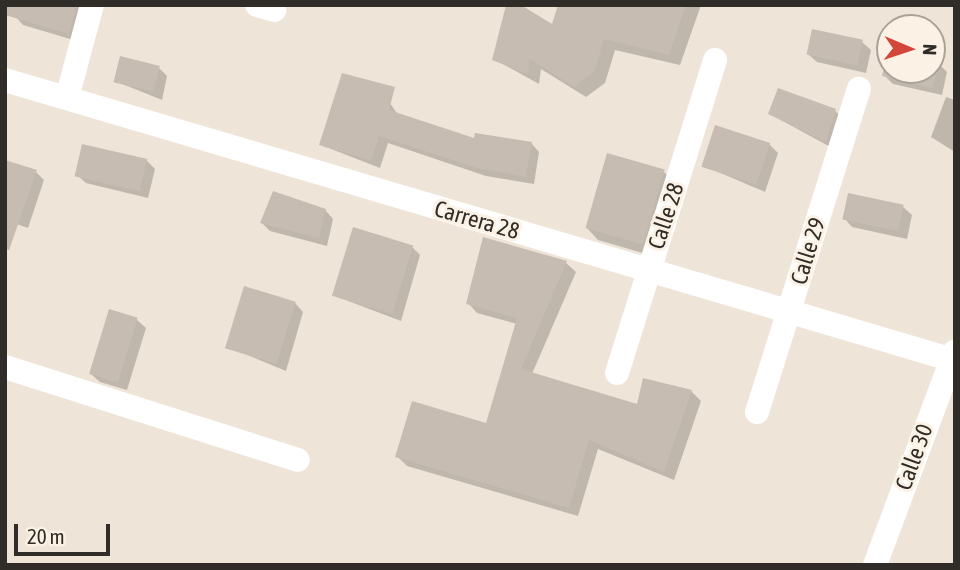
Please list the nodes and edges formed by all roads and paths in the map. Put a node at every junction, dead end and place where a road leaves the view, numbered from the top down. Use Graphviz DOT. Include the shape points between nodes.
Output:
graph roads {
  1 [pos="92,5"];
  2 [pos="715,60"];
  3 [pos="5,80"];
  4 [pos="859,89"];
  5 [pos="67,98"];
  6 [pos="649,270"];
  7 [pos="789,312"];
  8 [pos="952,355"];
  9 [pos="5,368"];
  10 [pos="617,373"];
  11 [pos="757,412"];
  12 [pos="298,460"];
  13 [pos="875,565"];
  1 -- 5 [label="street"];
  2 -- 6 [label="street, Calle 28"];
  3 -- 5 [label="street, Carrera 28"];
  4 -- 7 [label="street, Calle 29"];
  5 -- 6 [label="street, Carrera 28"];
  6 -- 7 [label="street, Carrera 28"];
  6 -- 10 [label="street, Calle 28"];
  7 -- 8 [label="street, Carrera 28"];
  7 -- 11 [label="street, Calle 29"];
  8 -- 13 [label="street, Calle 30"];
  9 -- 12 [label="street"];
}
